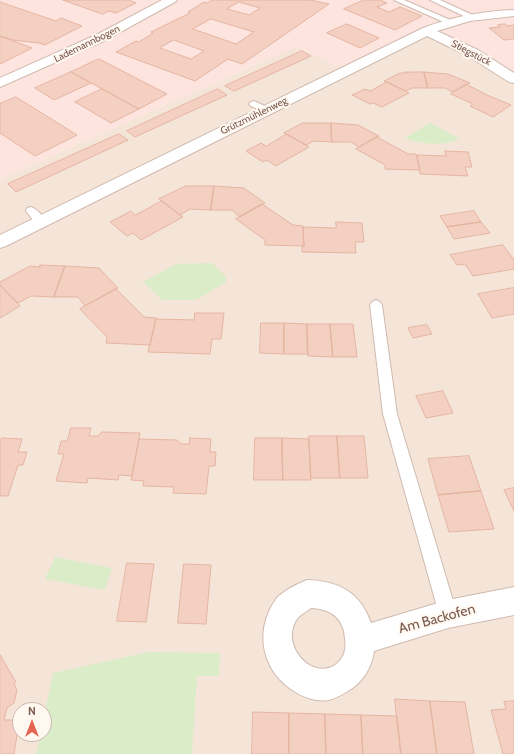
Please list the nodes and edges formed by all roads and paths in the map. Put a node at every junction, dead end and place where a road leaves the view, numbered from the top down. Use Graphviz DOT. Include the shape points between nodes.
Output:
graph roads {
  1 [pos="171,0"];
  2 [pos="398,0"];
  3 [pos="434,0"];
  4 [pos="514,13"];
  5 [pos="473,17"];
  6 [pos="451,22"];
  7 [pos="427,31"];
  8 [pos="514,79"];
  9 [pos="0,83"];
  10 [pos="30,211"];
  11 [pos="41,222"];
  12 [pos="0,242"];
  13 [pos="376,305"];
  14 [pos="514,601"];
  15 [pos="448,614"];
  16 [pos="360,641"];
  1 -- 9 [label="street, Lademannbogen" via="102,37"];
  2 -- 6 [label="lane"];
  3 -- 5 [label="lane"];
  4 -- 5 [label="street, Grützmühlenweg"];
  5 -- 6 [label="street, Grützmühlenweg"];
  6 -- 7 [label="street, Grützmühlenweg"];
  7 -- 8 [label="street, Stiegstück" via="473,53"];
  7 -- 11 [label="street, Grützmühlenweg" via="260,107"];
  10 -- 11 [label="lane"];
  11 -- 12 [label="street, Grützmühlenweg"];
  13 -- 15 [label="lane" via="390,414"];
  14 -- 15 [label="street, Am Backofen"];
  15 -- 16 [label="street, Am Backofen"];
}
